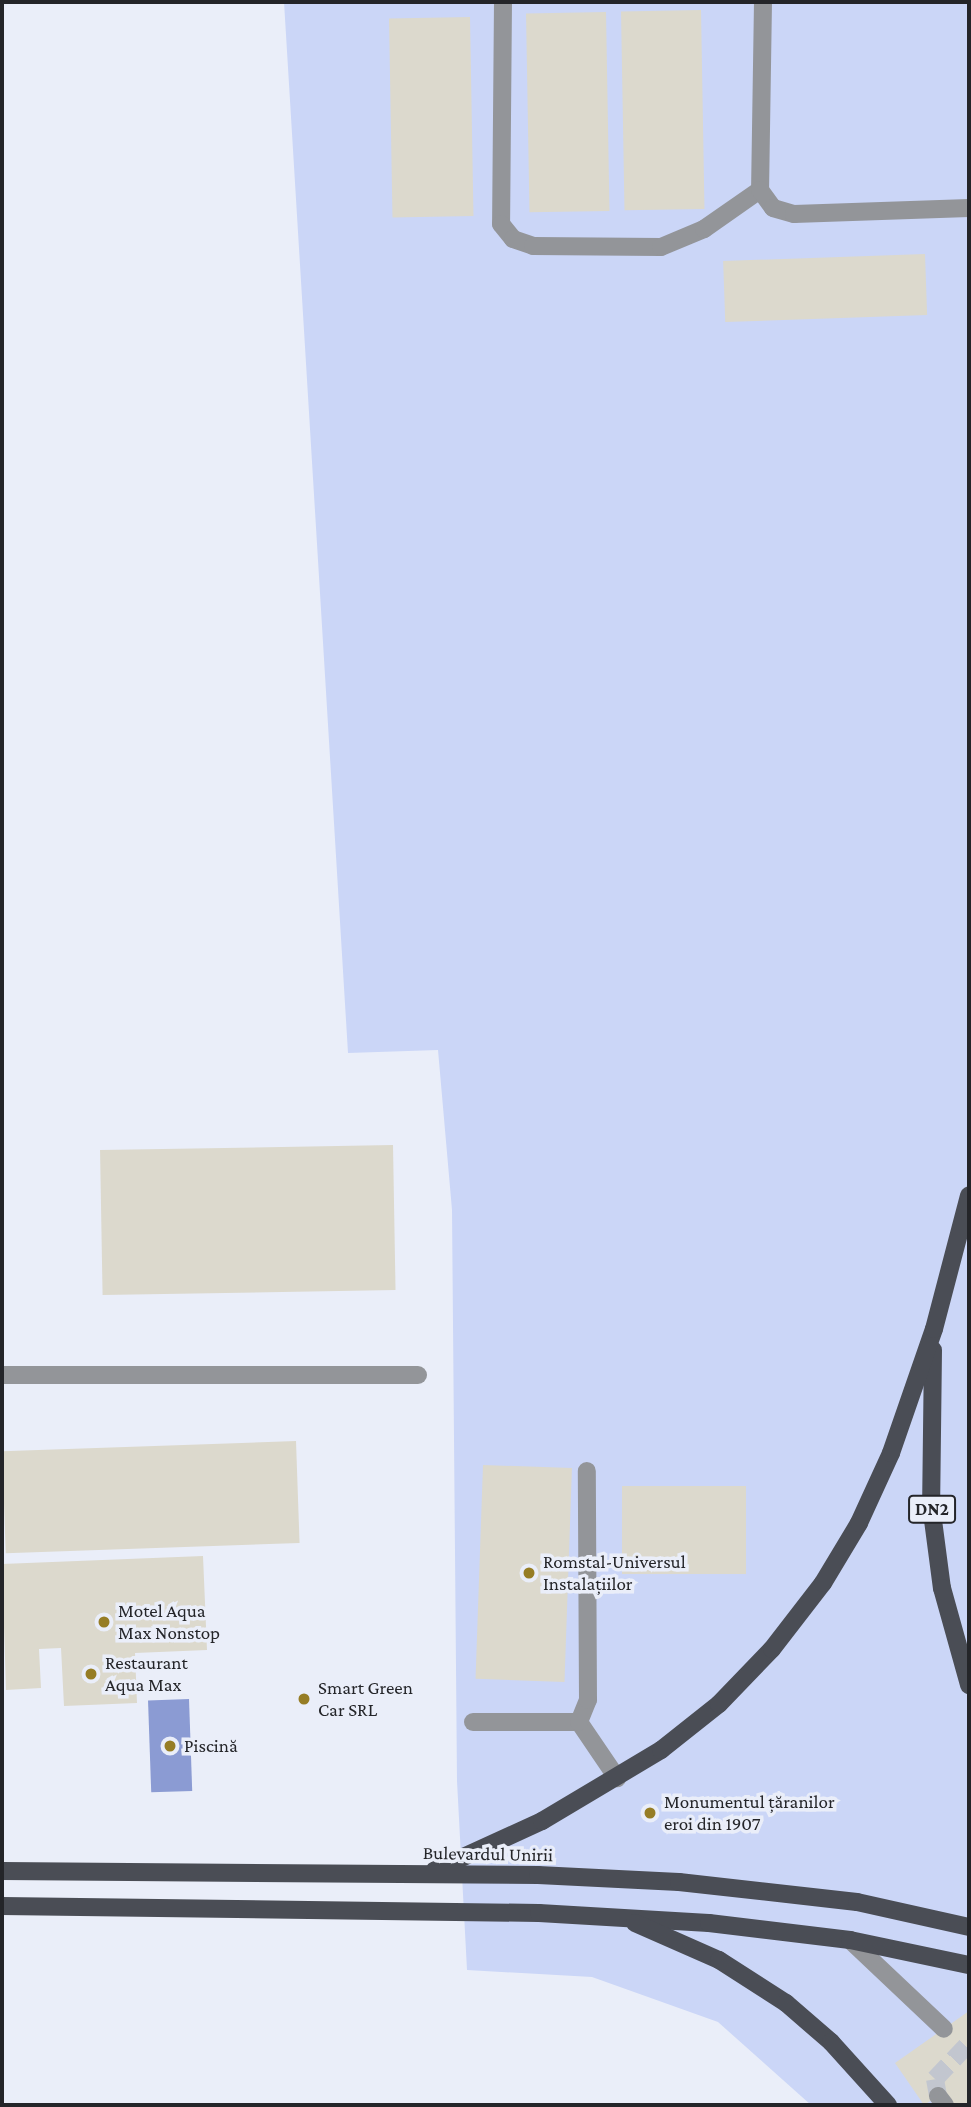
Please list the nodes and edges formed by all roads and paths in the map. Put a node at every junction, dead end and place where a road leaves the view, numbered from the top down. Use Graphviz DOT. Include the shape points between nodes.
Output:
graph roads {
  1 [pos="503,2"];
  2 [pos="763,2"];
  3 [pos="761,190"];
  4 [pos="969,208"];
  5 [pos="969,1196"];
  6 [pos="934,1329"];
  7 [pos="2,1375"];
  8 [pos="418,1375"];
  9 [pos="587,1471"];
  10 [pos="969,1685"];
  11 [pos="473,1722"];
  12 [pos="579,1722"];
  13 [pos="617,1778"];
  14 [pos="2,1871"];
  15 [pos="428,1873"];
  16 [pos="2,1906"];
  17 [pos="622,1918"];
  18 [pos="969,1927"];
  19 [pos="850,1940"];
  20 [pos="969,1965"];
  21 [pos="944,2029"];
  22 [pos="888,2105"];
  1 -- 3 [label="lane" via="502,224 513,239 533,246 661,247 704,229"];
  2 -- 3 [label="lane"];
  3 -- 4 [label="lane" via="773,208 794,214"];
  5 -- 6 [label="main road, DN2"];
  6 -- 10 [label="main road, DN2" via="931,1505 942,1588"];
  6 -- 13 [label="main road" via="891,1453 859,1523 823,1583 772,1649 719,1704"];
  7 -- 8 [label="lane"];
  9 -- 12 [label="lane" via="588,1700"];
  11 -- 12 [label="lane"];
  12 -- 13 [label="lane"];
  13 -- 15 [label="main road" via="542,1821"];
  14 -- 15 [label="main road, Bulevardul Unirii"];
  15 -- 18 [label="main road, Bulevardul Unirii" via="679,1882 857,1902"];
  16 -- 17 [label="main road"];
  17 -- 19 [label="main road"];
  17 -- 22 [label="main road" via="719,1960 786,2003 831,2042"];
  19 -- 20 [label="main road"];
  19 -- 21 [label="lane"];
}
